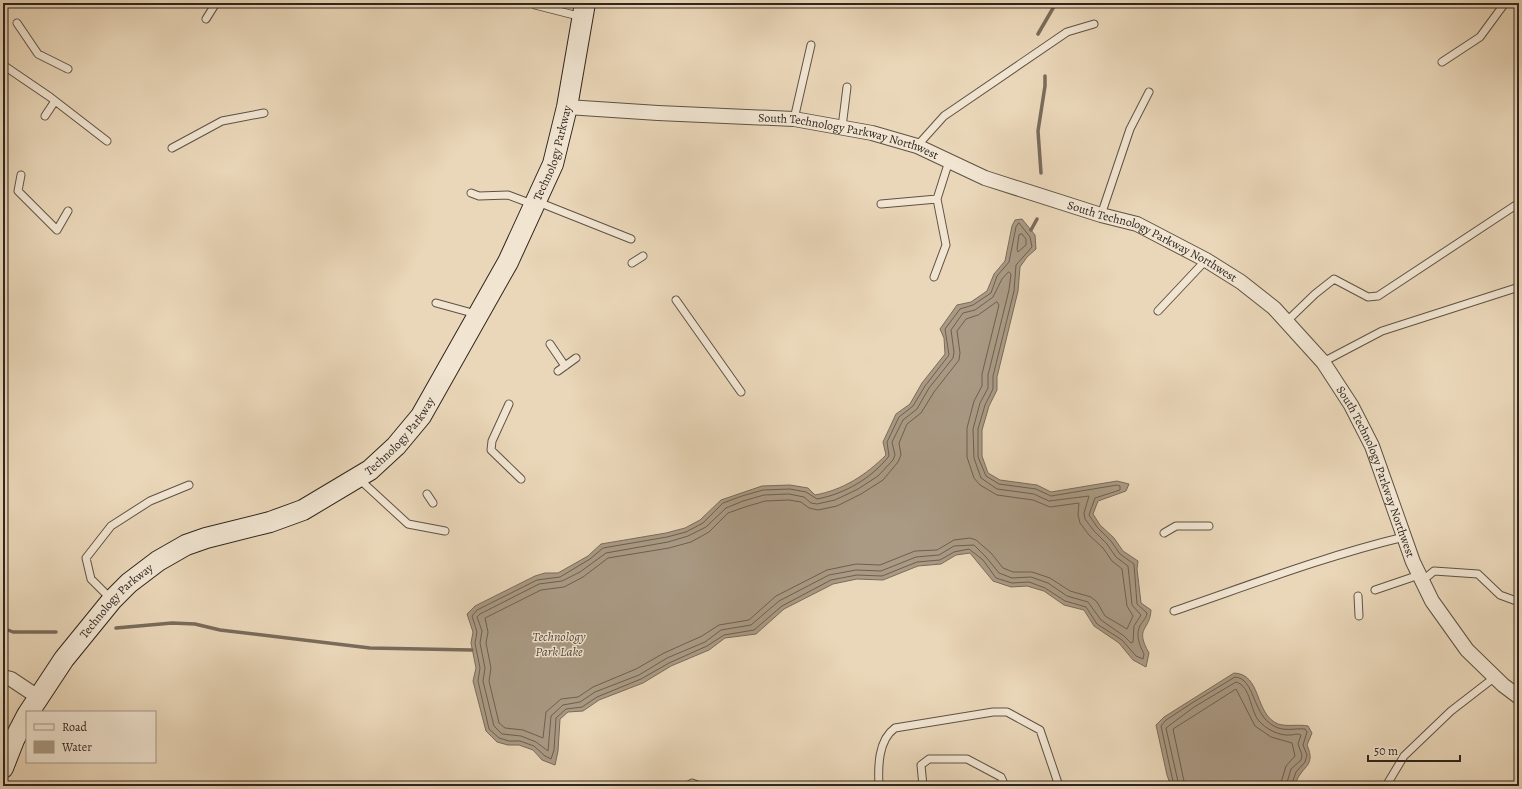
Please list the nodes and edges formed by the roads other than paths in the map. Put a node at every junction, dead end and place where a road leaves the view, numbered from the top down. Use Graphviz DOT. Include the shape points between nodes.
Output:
graph roads {
  1 [pos="216,3"];
  2 [pos="1505,3"];
  3 [pos="535,5"];
  4 [pos="584,10"];
  5 [pos="206,18"];
  6 [pos="17,23"];
  7 [pos="1094,24"];
  8 [pos="811,45"];
  9 [pos="1442,62"];
  10 [pos="3,65"];
  11 [pos="68,69"];
  12 [pos="847,87"];
  13 [pos="1149,92"];
  14 [pos="55,101"];
  15 [pos="567,107"];
  16 [pos="264,112"];
  17 [pos="44,116"];
  18 [pos="794,119"];
  19 [pos="842,127"];
  20 [pos="107,141"];
  21 [pos="917,146"];
  22 [pos="172,148"];
  23 [pos="949,161"];
  24 [pos="20,175"];
  25 [pos="471,193"];
  26 [pos="937,199"];
  27 [pos="535,203"];
  28 [pos="1519,203"];
  29 [pos="881,204"];
  30 [pos="68,211"];
  31 [pos="1101,215"];
  32 [pos="631,239"];
  33 [pos="644,256"];
  34 [pos="1206,260"];
  35 [pos="632,263"];
  36 [pos="934,277"];
  37 [pos="1519,287"];
  38 [pos="676,300"];
  39 [pos="436,303"];
  40 [pos="1158,311"];
  41 [pos="478,314"];
  42 [pos="1286,322"];
  43 [pos="550,344"];
  44 [pos="576,358"];
  45 [pos="1323,362"];
  46 [pos="566,366"];
  47 [pos="558,371"];
  48 [pos="741,392"];
  49 [pos="510,404"];
  50 [pos="358,478"];
  51 [pos="521,479"];
  52 [pos="189,485"];
  53 [pos="427,494"];
  54 [pos="433,503"];
  55 [pos="1209,526"];
  56 [pos="446,531"];
  57 [pos="1164,534"];
  58 [pos="1404,537"];
  59 [pos="1421,578"];
  60 [pos="1375,590"];
  61 [pos="1358,596"];
  62 [pos="112,600"];
  63 [pos="1519,602"];
  64 [pos="1174,611"];
  65 [pos="1359,616"];
  66 [pos="3,677"];
  67 [pos="1495,678"];
  68 [pos="1519,697"];
  69 [pos="33,704"];
  70 [pos="26,717"];
  71 [pos="3,768"];
  72 [pos="687,786"];
  73 [pos="700,786"];
  74 [pos="879,786"];
  75 [pos="923,786"];
  76 [pos="1005,786"];
  77 [pos="1059,786"];
  78 [pos="1386,786"];
  1 -- 5 [label="lane"];
  2 -- 9 [label="lane" via="1480,37"];
  3 -- 4 [label="lane"];
  4 -- 15 [label="street, Technology Parkway"];
  6 -- 11 [label="lane" via="38,54"];
  7 -- 21 [label="lane" via="1066,32 957,107 944,116"];
  8 -- 18 [label="lane"];
  10 -- 14 [label="lane"];
  12 -- 19 [label="lane"];
  13 -- 31 [label="lane" via="1130,128"];
  14 -- 17 [label="lane"];
  14 -- 20 [label="lane"];
  15 -- 18 [label="street, South Technology Parkway Northwest"];
  15 -- 27 [label="street, Technology Parkway" via="553,164"];
  16 -- 22 [label="lane" via="222,121"];
  18 -- 19 [label="street, South Technology Parkway Northwest"];
  19 -- 21 [label="street, South Technology Parkway Northwest"];
  21 -- 23 [label="street, South Technology Parkway Northwest"];
  23 -- 26 [label="lane"];
  23 -- 31 [label="street, South Technology Parkway Northwest" via="985,178"];
  24 -- 30 [label="lane" via="18,191 57,230"];
  25 -- 27 [label="lane" via="479,196 508,195"];
  26 -- 29 [label="lane"];
  26 -- 36 [label="lane" via="946,246"];
  27 -- 32 [label="lane"];
  27 -- 41 [label="street, Technology Parkway" via="508,262"];
  28 -- 42 [label="lane" via="1378,296 1368,297 1334,279"];
  31 -- 34 [label="street, South Technology Parkway Northwest" via="1137,224"];
  33 -- 35 [label="lane"];
  34 -- 40 [label="lane"];
  34 -- 42 [label="street, South Technology Parkway Northwest" via="1241,282 1274,308"];
  37 -- 45 [label="lane" via="1382,331"];
  38 -- 48 [label="lane"];
  39 -- 41 [label="lane"];
  41 -- 50 [label="street, Technology Parkway" via="421,416 396,446"];
  42 -- 45 [label="street, South Technology Parkway Northwest"];
  43 -- 46 [label="lane"];
  44 -- 46 [label="lane"];
  45 -- 58 [label="street, South Technology Parkway Northwest" via="1351,405 1372,446"];
  46 -- 47 [label="lane"];
  49 -- 51 [label="lane" via="492,441 492,450"];
  50 -- 56 [label="lane" via="408,524"];
  50 -- 62 [label="street, Technology Parkway" via="303,510 270,522 186,545 158,560"];
  52 -- 62 [label="lane" via="150,502 111,526 86,558 91,580"];
  53 -- 54 [label="lane"];
  55 -- 57 [label="lane" via="1176,526"];
  58 -- 59 [label="street, South Technology Parkway Northwest"];
  58 -- 64 [label="lane" via="1321,560"];
  59 -- 60 [label="lane"];
  59 -- 63 [label="lane" via="1434,570 1478,574 1500,595"];
  59 -- 67 [label="street, South Technology Parkway Northwest" via="1432,601 1467,650"];
  61 -- 65 [label="lane"];
  62 -- 69 [label="street, Technology Parkway" via="64,659"];
  66 -- 69 [label="street" via="11,679"];
  67 -- 68 [label="street, South Technology Parkway Northwest"];
  67 -- 78 [label="lane" via="1451,711 1404,756"];
  70 -- 71 [label="street"];
  72 -- 73 [label="lane" via="692,783"];
  74 -- 77 [label="lane" via="878,762 888,733 895,728 1000,712 1007,712 1040,730"];
  75 -- 76 [label="lane" via="921,764 929,759 967,759 1001,777"];
}
